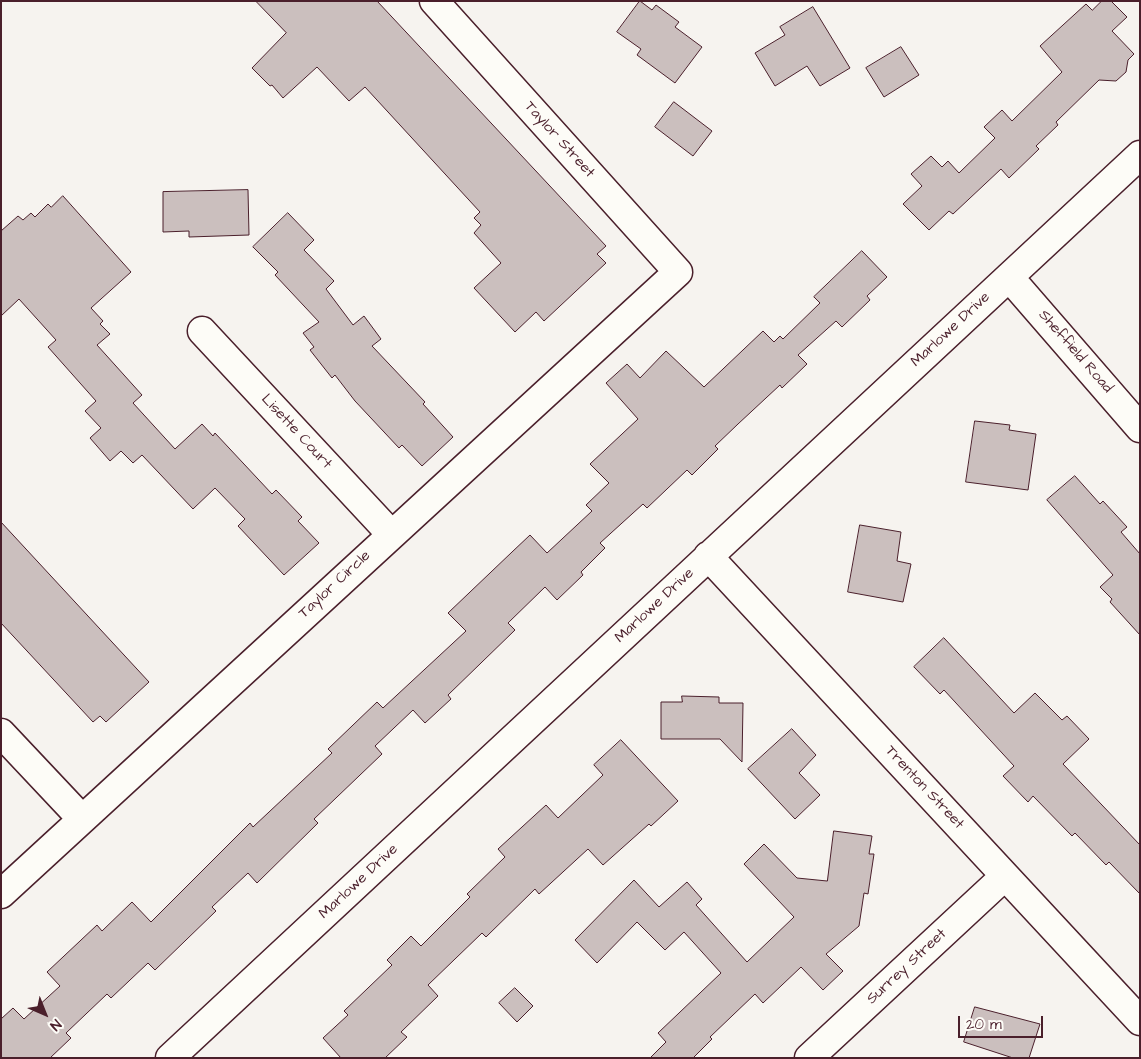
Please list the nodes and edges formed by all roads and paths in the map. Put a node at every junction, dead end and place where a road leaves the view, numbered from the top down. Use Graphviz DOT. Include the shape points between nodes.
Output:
graph roads {
  1 [pos="434,1"];
  2 [pos="1140,155"];
  3 [pos="1010,277"];
  4 [pos="671,278"];
  5 [pos="202,331"];
  6 [pos="1140,428"];
  7 [pos="391,534"];
  8 [pos="708,556"];
  9 [pos="1,733"];
  10 [pos="82,819"];
  11 [pos="1005,876"];
  12 [pos="1,894"];
  13 [pos="1140,1021"];
  14 [pos="170,1058"];
  15 [pos="809,1058"];
  1 -- 4 [label="street, Taylor Street" via="678,272"];
  2 -- 3 [label="street, Marlowe Drive"];
  3 -- 6 [label="street, Sheffield Road"];
  3 -- 8 [label="street, Marlowe Drive"];
  4 -- 7 [label="street, Taylor Circle"];
  5 -- 7 [label="street, Lisette Court"];
  7 -- 10 [label="street, Taylor Circle"];
  8 -- 11 [label="street, Trenton Street"];
  8 -- 14 [label="street, Marlowe Drive"];
  9 -- 10 [label="street"];
  10 -- 12 [label="street, Taylor Circle"];
  11 -- 13 [label="street, Trenton Street"];
  11 -- 15 [label="street, Surrey Street"];
}
